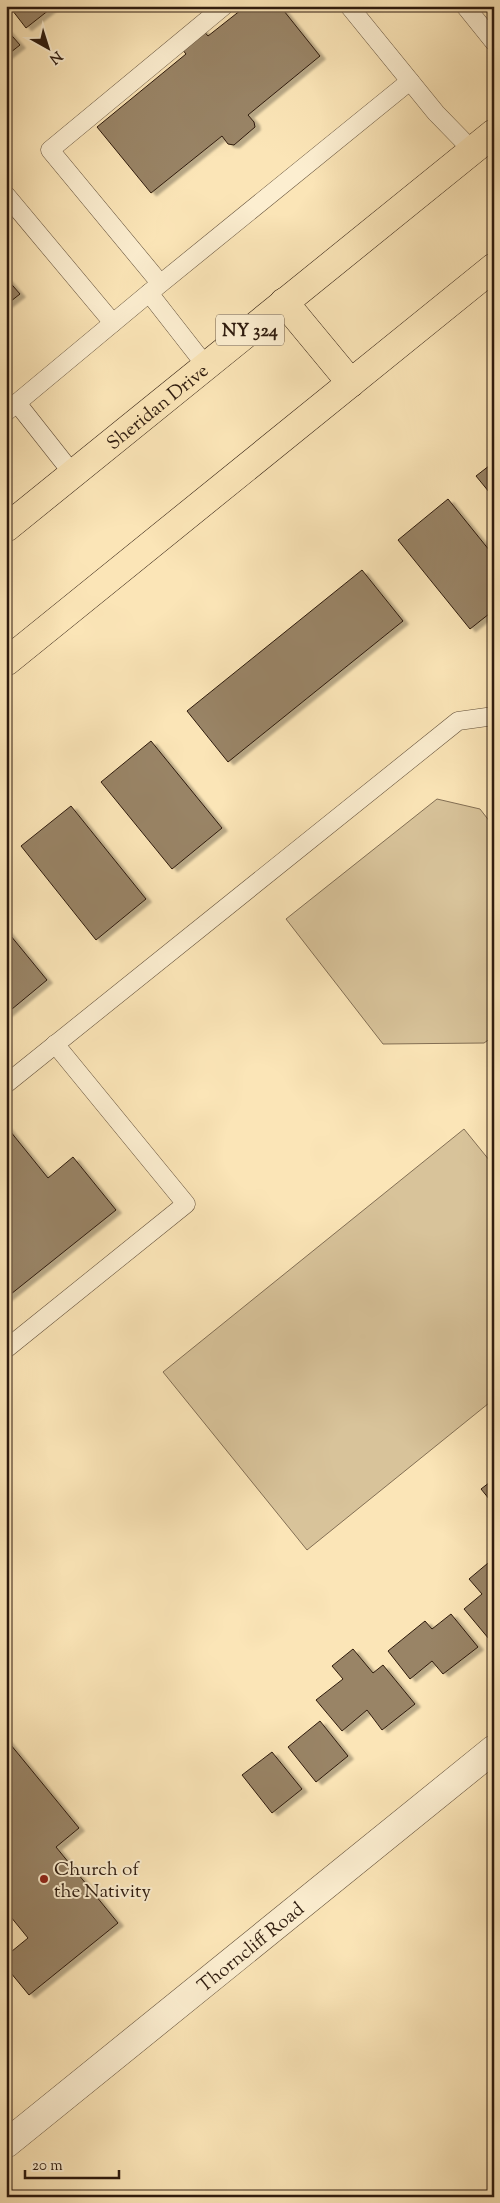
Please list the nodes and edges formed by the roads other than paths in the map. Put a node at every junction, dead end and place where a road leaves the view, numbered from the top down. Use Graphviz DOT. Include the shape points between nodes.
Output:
graph roads {
  1 [pos="224,6"];
  2 [pos="349,6"];
  3 [pos="465,6"];
  4 [pos="494,42"];
  5 [pos="410,81"];
  6 [pos="494,133"];
  7 [pos="472,150"];
  8 [pos="6,195"];
  9 [pos="494,267"];
  10 [pos="154,288"];
  11 [pos="284,302"];
  12 [pos="112,323"];
  13 [pos="206,366"];
  14 [pos="351,383"];
  15 [pos="12,407"];
  16 [pos="73,474"];
  17 [pos="6,528"];
  18 [pos="6,662"];
  19 [pos="494,716"];
  20 [pos="55,1044"];
  21 [pos="6,1084"];
  22 [pos="6,1349"];
  23 [pos="494,1749"];
  24 [pos="6,2144"];
  1 -- 10 [label="lane" via="50,150"];
  2 -- 5 [label="lane"];
  3 -- 4 [label="lane"];
  5 -- 7 [label="lane"];
  5 -- 10 [label="lane"];
  6 -- 7 [label="main road, Sheridan Drive / NY 324"];
  7 -- 11 [label="main road, Sheridan Drive / NY 324"];
  8 -- 12 [label="lane"];
  9 -- 14 [label="main road"];
  10 -- 12 [label="lane"];
  10 -- 13 [label="lane"];
  11 -- 13 [label="main road, Sheridan Drive / NY 324"];
  11 -- 14 [label="main road"];
  12 -- 15 [label="lane"];
  13 -- 16 [label="main road, Sheridan Drive / NY 324"];
  14 -- 18 [label="main road"];
  15 -- 16 [label="lane"];
  16 -- 17 [label="main road, Sheridan Drive / NY 324"];
  19 -- 20 [label="lane" via="458,721"];
  20 -- 21 [label="lane"];
  20 -- 22 [label="lane" via="186,1204"];
  23 -- 24 [label="street, Thorncliff Road"];
}
